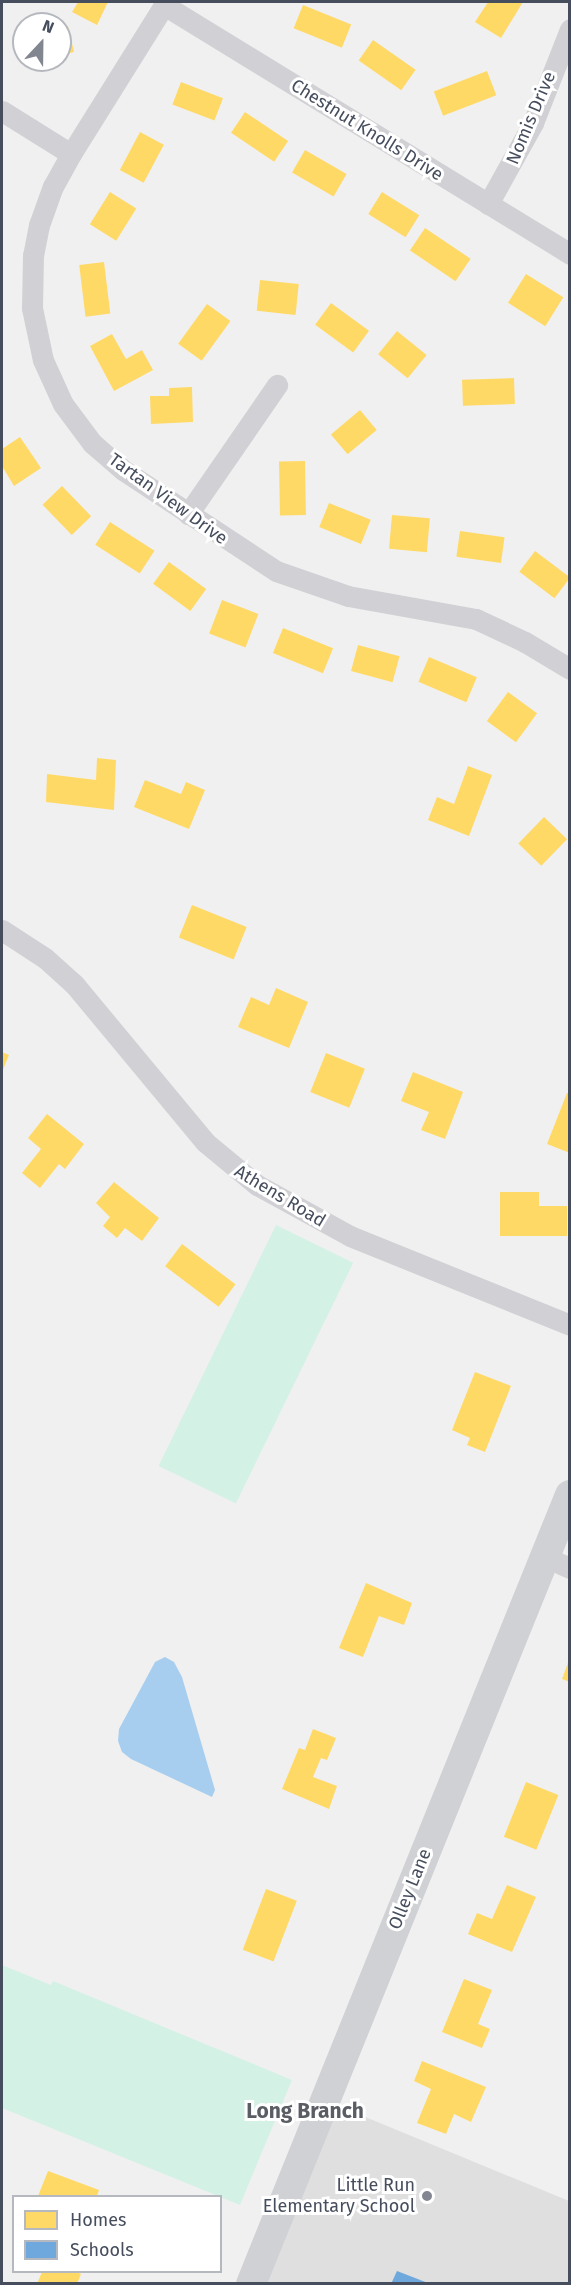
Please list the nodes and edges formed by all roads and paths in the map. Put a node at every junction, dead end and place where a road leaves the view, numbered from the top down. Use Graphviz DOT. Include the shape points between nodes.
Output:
graph roads {
  1 [pos="165,3"];
  2 [pos="570,29"];
  3 [pos="2,111"];
  4 [pos="71,154"];
  5 [pos="488,204"];
  6 [pos="570,254"];
  7 [pos="277,385"];
  8 [pos="188,514"];
  9 [pos="570,669"];
  10 [pos="2,930"];
  11 [pos="570,1324"];
  12 [pos="570,1495"];
  13 [pos="557,1563"];
  14 [pos="250,2283"];
  1 -- 4 [label="street, Tartan View Drive"];
  1 -- 5 [label="street, Chestnut Knolls Drive"];
  2 -- 5 [label="street, Nomis Drive" via="533,123"];
  3 -- 4 [label="street"];
  4 -- 8 [label="street, Tartan View Drive" via="53,186 33,255 32,308 43,360 63,404 92,443 123,470"];
  5 -- 6 [label="street, Chestnut Knolls Drive"];
  7 -- 8 [label="street"];
  8 -- 9 [label="street, Tartan View Drive" via="249,556 304,584 476,619"];
  10 -- 11 [label="street, Athens Road" via="45,958 74,984 205,1142 257,1185 351,1236"];
  12 -- 13 [label="main road, Olley Lane"];
  13 -- 14 [label="main road, Olley Lane"];
}
